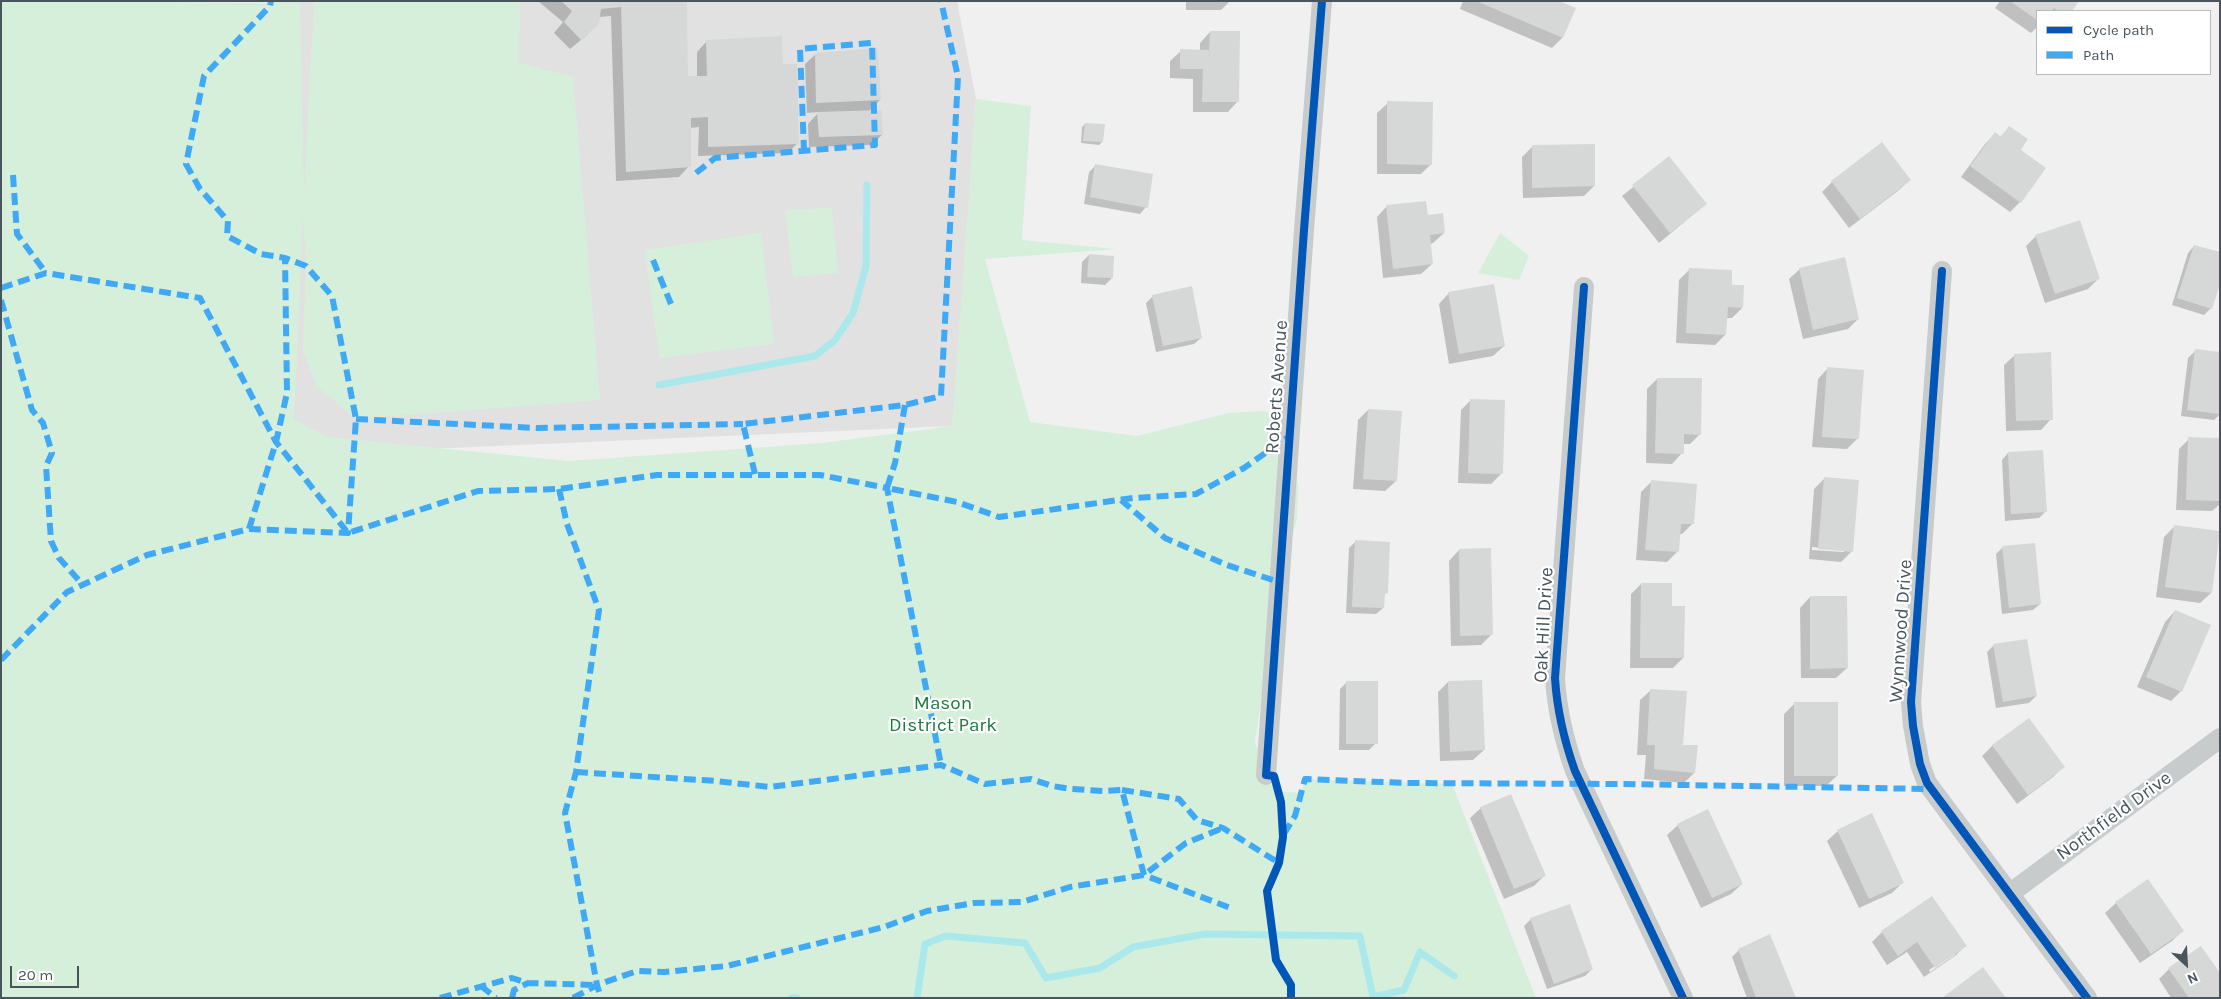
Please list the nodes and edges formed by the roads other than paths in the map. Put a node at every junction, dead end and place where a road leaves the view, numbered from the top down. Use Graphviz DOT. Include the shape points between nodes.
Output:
graph roads {
  1 [pos="1322,1"];
  2 [pos="1942,271"];
  3 [pos="1584,288"];
  4 [pos="2220,738"];
  5 [pos="1266,775"];
  6 [pos="2009,894"];
  7 [pos="1684,998"];
  8 [pos="2087,998"];
  1 -- 5 [label="street, Roberts Avenue"];
  2 -- 6 [label="street, Wynnwood Drive" via="1911,702 1913,726 1927,783"];
  3 -- 7 [label="street, Oak Hill Drive" via="1556,699 1563,736 1575,771"];
  4 -- 6 [label="street, Northfield Drive"];
  6 -- 8 [label="street, Wynnwood Drive"];
}
